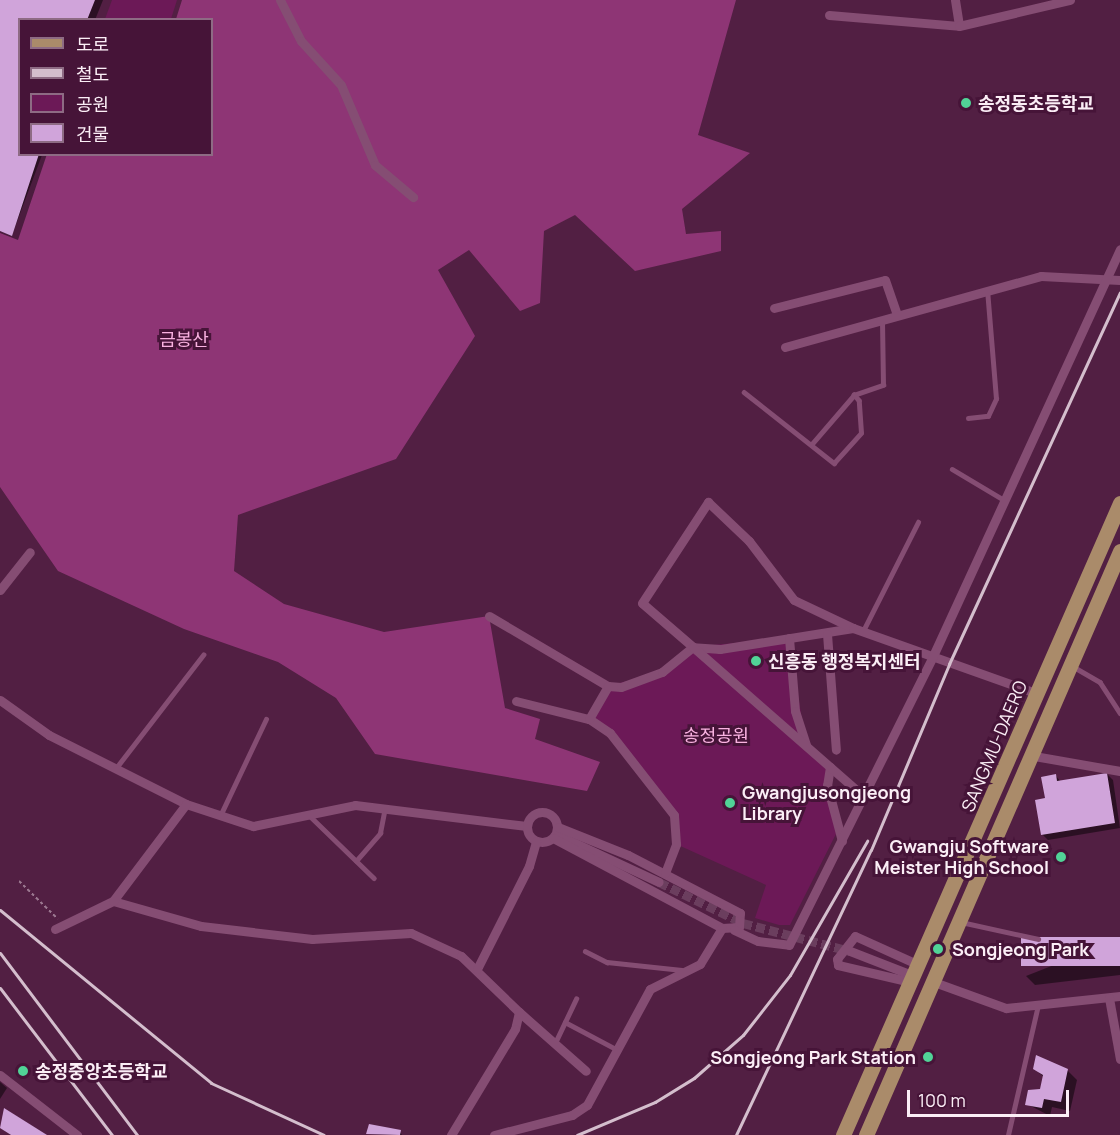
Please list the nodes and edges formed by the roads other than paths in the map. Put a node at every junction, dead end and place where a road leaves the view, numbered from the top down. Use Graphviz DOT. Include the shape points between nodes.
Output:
graph roads {
  1 [pos="280,0"];
  2 [pos="955,0"];
  3 [pos="1070,0"];
  4 [pos="829,15"];
  5 [pos="959,26"];
  6 [pos="413,197"];
  7 [pos="1120,249"];
  8 [pos="1107,279"];
  9 [pos="1120,280"];
  10 [pos="987,290"];
  11 [pos="774,308"];
  12 [pos="897,314"];
  13 [pos="882,319"];
  14 [pos="785,347"];
  15 [pos="744,392"];
  16 [pos="854,395"];
  17 [pos="968,418"];
  18 [pos="811,446"];
  19 [pos="952,469"];
  20 [pos="1006,501"];
  21 [pos="1120,503"];
  22 [pos="918,522"];
  23 [pos="1120,551"];
  24 [pos="30,552"];
  25 [pos="0,590"];
  26 [pos="489,616"];
  27 [pos="852,628"];
  28 [pos="863,631"];
  29 [pos="827,634"];
  30 [pos="789,638"];
  31 [pos="693,647"];
  32 [pos="203,655"];
  33 [pos="932,658"];
  34 [pos="1072,665"];
  35 [pos="608,686"];
  36 [pos="1038,694"];
  37 [pos="0,700"];
  38 [pos="516,701"];
  39 [pos="1120,713"];
  40 [pos="266,719"];
  41 [pos="589,719"];
  42 [pos="806,745"];
  43 [pos="836,750"];
  44 [pos="1034,756"];
  45 [pos="830,767"];
  46 [pos="116,768"];
  47 [pos="1120,771"];
  48 [pos="863,796"];
  49 [pos="186,804"];
  50 [pos="386,806"];
  51 [pos="220,816"];
  52 [pos="310,816"];
  53 [pos="527,826"];
  54 [pos="555,833"];
  55 [pos="536,841"];
  56 [pos="842,841"];
  57 [pos="356,861"];
  58 [pos="666,873"];
  59 [pos="374,878"];
  60 [pos="659,882"];
  61 [pos="113,901"];
  62 [pos="961,922"];
  63 [pos="58,926"];
  64 [pos="722,928"];
  65 [pos="734,930"];
  66 [pos="1038,939"];
  67 [pos="585,951"];
  68 [pos="850,951"];
  69 [pos="477,969"];
  70 [pos="682,970"];
  71 [pos="915,974"];
  72 [pos="934,982"];
  73 [pos="1120,996"];
  74 [pos="1109,998"];
  75 [pos="576,999"];
  76 [pos="1038,1005"];
  77 [pos="519,1012"];
  78 [pos="565,1022"];
  79 [pos="554,1046"];
  80 [pos="616,1049"];
  81 [pos="1120,1059"];
  82 [pos="586,1071"];
  83 [pos="0,1075"];
  84 [pos="77,1135"];
  85 [pos="451,1135"];
  86 [pos="494,1135"];
  87 [pos="843,1135"];
  88 [pos="866,1135"];
  89 [pos="1008,1135"];
  1 -- 6 [label="street" via="301,41 341,85 375,165"];
  2 -- 5 [label="street"];
  3 -- 5 [label="street"];
  4 -- 5 [label="street"];
  7 -- 8 [label="street"];
  8 -- 9 [label="street"];
  8 -- 10 [label="street" via="1041,276"];
  8 -- 20 [label="street"];
  10 -- 12 [label="street"];
  10 -- 17 [label="lane" via="996,399 988,416"];
  11 -- 12 [label="street" via="885,280"];
  12 -- 13 [label="street"];
  13 -- 14 [label="street"];
  13 -- 16 [label="lane" via="886,380 877,391"];
  15 -- 18 [label="lane"];
  16 -- 18 [label="lane"];
  16 -- 18 [label="lane" via="859,401 861,433 834,463"];
  19 -- 20 [label="lane"];
  20 -- 33 [label="street"];
  21 -- 36 [label="main road, SANGMU-DAERO"];
  22 -- 28 [label="lane"];
  23 -- 34 [label="main road" via="1112,579"];
  24 -- 25 [label="street"];
  26 -- 35 [label="street"];
  27 -- 28 [label="street"];
  27 -- 29 [label="street"];
  27 -- 31 [label="street" via="788,594 749,541 708,502 642,603"];
  28 -- 33 [label="street"];
  29 -- 30 [label="street"];
  29 -- 43 [label="street"];
  30 -- 31 [label="street" via="720,649"];
  30 -- 42 [label="street" via="795,711"];
  31 -- 35 [label="street" via="662,672 621,687"];
  31 -- 42 [label="street"];
  32 -- 46 [label="lane"];
  33 -- 36 [label="street"];
  33 -- 48 [label="street"];
  34 -- 39 [label="lane" via="1100,682"];
  34 -- 44 [label="main road"];
  35 -- 41 [label="street"];
  36 -- 71 [label="main road, SANGMU-DAERO"];
  37 -- 46 [label="street" via="49,735"];
  38 -- 41 [label="street"];
  40 -- 51 [label="lane"];
  41 -- 58 [label="street" via="610,733 674,815 676,844"];
  42 -- 45 [label="street"];
  44 -- 47 [label="street"];
  44 -- 62 [label="main road"];
  45 -- 48 [label="street"];
  45 -- 56 [label="street" via="827,785"];
  46 -- 49 [label="street"];
  48 -- 56 [label="street"];
  49 -- 51 [label="street"];
  49 -- 61 [label="street"];
  50 -- 52 [label="street" via="355,805"];
  50 -- 53 [label="street"];
  50 -- 57 [label="lane" via="380,833"];
  51 -- 52 [label="street" via="253,826"];
  52 -- 57 [label="lane"];
  53 -- 54 [label="street" via="541,811 555,817"];
  53 -- 55 [label="street"];
  54 -- 55 [label="street"];
  54 -- 58 [label="street"];
  54 -- 60 [label="street"];
  54 -- 64 [label="street"];
  55 -- 69 [label="street" via="530,866"];
  56 -- 65 [label="street" via="789,945 758,941"];
  57 -- 59 [label="lane"];
  58 -- 65 [label="street" via="740,913 743,916"];
  61 -- 63 [label="street"];
  61 -- 69 [label="street" via="201,926 312,939 411,933 433,940"];
  62 -- 66 [label="lane"];
  62 -- 72 [label="main road"];
  64 -- 65 [label="street"];
  64 -- 70 [label="street" via="710,955"];
  67 -- 70 [label="lane" via="608,962 659,963"];
  68 -- 71 [label="street"];
  69 -- 77 [label="street"];
  70 -- 80 [label="street" via="650,989"];
  71 -- 71 [label="street" via="838,965 837,958 855,936"];
  71 -- 87 [label="main road, SANGMU-DAERO"];
  72 -- 76 [label="street" via="1006,1008"];
  72 -- 88 [label="main road"];
  73 -- 74 [label="street"];
  74 -- 76 [label="street"];
  74 -- 81 [label="street"];
  75 -- 78 [label="lane"];
  76 -- 89 [label="lane"];
  77 -- 79 [label="street"];
  77 -- 85 [label="street" via="515,1029"];
  78 -- 79 [label="lane"];
  78 -- 80 [label="lane"];
  79 -- 82 [label="street"];
  80 -- 86 [label="street" via="587,1105 572,1115"];
  83 -- 84 [label="street"];
}
